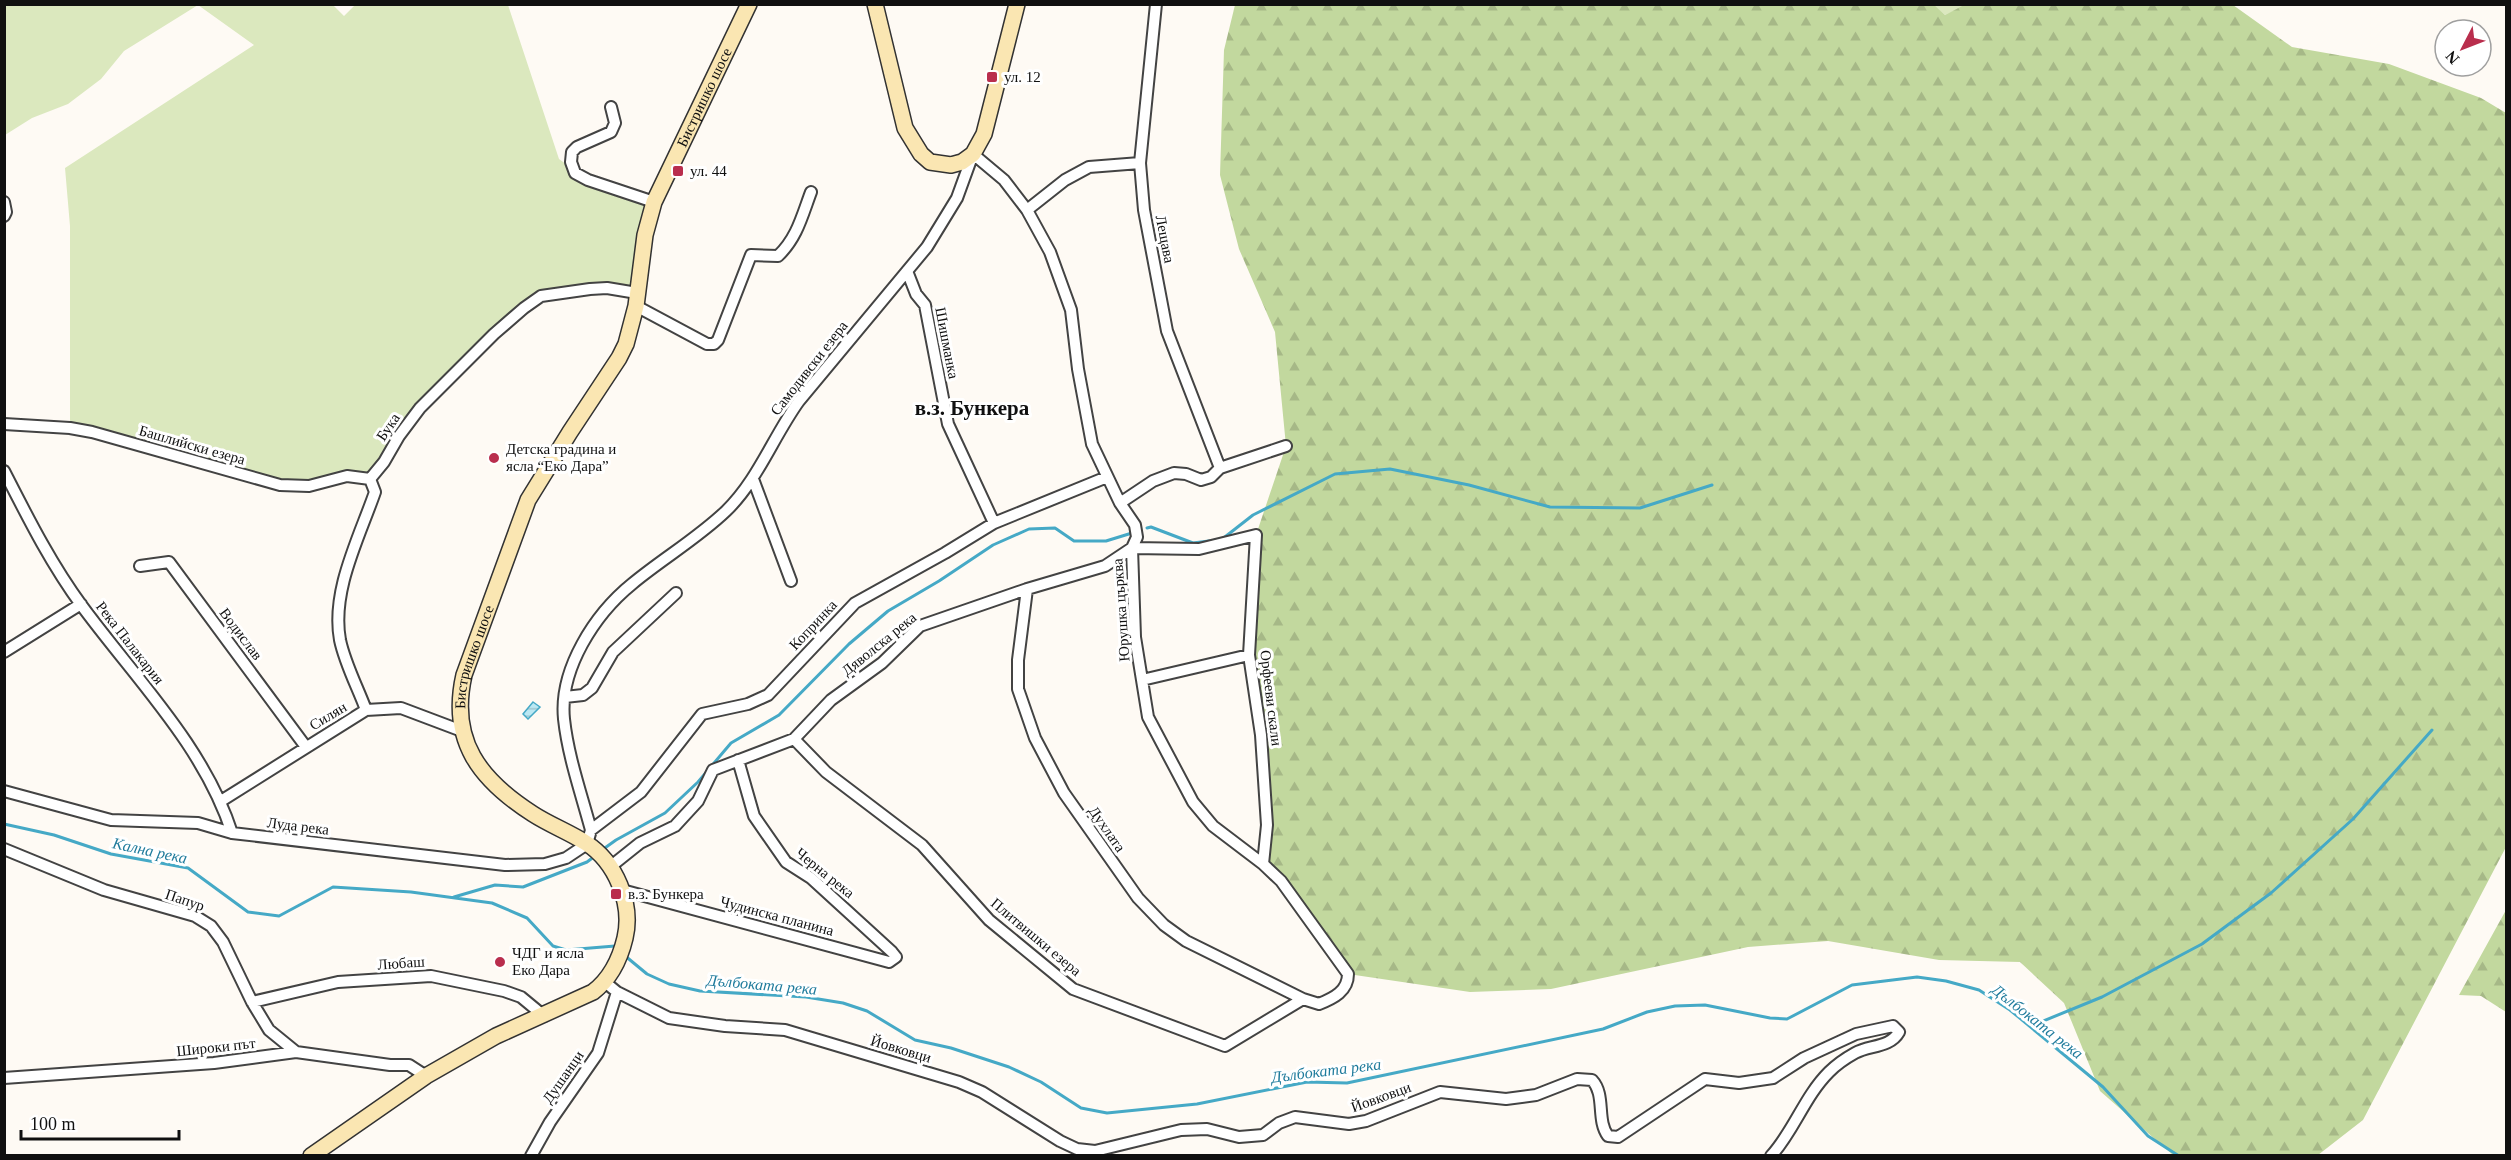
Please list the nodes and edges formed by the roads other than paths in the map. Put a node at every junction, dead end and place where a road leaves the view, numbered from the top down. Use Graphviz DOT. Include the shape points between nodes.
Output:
graph roads {
  1 [pos="748,4"];
  2 [pos="875,4"];
  3 [pos="1017,4"];
  4 [pos="1156,4"];
  5 [pos="611,107"];
  6 [pos="974,154"];
  7 [pos="1140,163"];
  8 [pos="811,192"];
  9 [pos="4,202"];
  10 [pos="654,202"];
  11 [pos="1027,210"];
  12 [pos="4,216"];
  13 [pos="907,271"];
  14 [pos="637,300"];
  15 [pos="4,424"];
  16 [pos="1286,446"];
  17 [pos="1220,468"];
  18 [pos="4,471"];
  19 [pos="1107,477"];
  20 [pos="370,479"];
  21 [pos="753,479"];
  22 [pos="1120,503"];
  23 [pos="994,523"];
  24 [pos="1132,548"];
  25 [pos="140,566"];
  26 [pos="791,581"];
  27 [pos="1027,589"];
  28 [pos="676,593"];
  29 [pos="81,604"];
  30 [pos="4,652"];
  31 [pos="1248,655"];
  32 [pos="1142,680"];
  33 [pos="565,697"];
  34 [pos="366,710"];
  35 [pos="462,731"];
  36 [pos="794,739"];
  37 [pos="306,747"];
  38 [pos="738,760"];
  39 [pos="4,791"];
  40 [pos="221,801"];
  41 [pos="232,833"];
  42 [pos="589,837"];
  43 [pos="4,849"];
  44 [pos="1263,864"];
  45 [pos="610,867"];
  46 [pos="622,890"];
  47 [pos="889,962"];
  48 [pos="612,987"];
  49 [pos="1303,999"];
  50 [pos="252,1002"];
  51 [pos="544,1016"];
  52 [pos="296,1052"];
  53 [pos="426,1076"];
  54 [pos="4,1078"];
  55 [pos="311,1155"];
  56 [pos="531,1155"];
  57 [pos="1771,1155"];
  1 -- 10 [label="street, Бистришко шосе"];
  2 -- 6 [label="street" via="905,128 913,143 930,162 940,165 962,162"];
  3 -- 6 [label="street" via="984,134"];
  4 -- 7 [label="street, Лещава"];
  5 -- 10 [label="street" via="615,123 611,132 572,152 575,173"];
  6 -- 11 [label="street, Юрушка църква" via="1004,180"];
  6 -- 13 [label="street, Самодивски езера" via="957,198"];
  7 -- 11 [label="street" via="1089,167"];
  7 -- 17 [label="street, Лещава" via="1144,210 1167,331"];
  8 -- 14 [label="street, Бука" via="789,245 778,256 751,255 714,344 707,344"];
  9 -- 12 [label="street"];
  10 -- 14 [label="street, Бистришко шосе" via="645,235"];
  11 -- 19 [label="street, Юрушка църква" via="1050,252 1071,310 1077,369 1092,444"];
  13 -- 21 [label="street, Самодивски езера" via="799,401"];
  13 -- 23 [label="street, Шишманка" via="925,305 948,424"];
  14 -- 20 [label="street, Бука" via="607,288 541,296 532,302 420,408"];
  14 -- 35 [label="street, Бистришко шосе" via="632,327 619,358 542,476 519,521 464,675 459,712"];
  15 -- 20 [label="street, Башлийски езера" via="92,432 280,485 309,486 347,476"];
  16 -- 17 [label="street"];
  17 -- 22 [label="street" via="1201,480 1174,473 1153,481"];
  18 -- 29 [label="street, Река Палакария" via="48,555"];
  19 -- 22 [label="street, Юрушка църква"];
  19 -- 23 [label="street, Копринка"];
  20 -- 34 [label="street" via="375,492 341,590 339,619 340,642"];
  21 -- 26 [label="street"];
  21 -- 33 [label="street, Самодивски езера" via="725,512 631,585 605,611 574,664"];
  22 -- 24 [label="street, Юрушка църква" via="1135,525 1137,537"];
  23 -- 42 [label="street, Копринка" via="855,603 768,695 748,704 702,714 641,792"];
  24 -- 27 [label="street, Дяволска река" via="1105,566"];
  24 -- 31 [label="street, Орфееви скали" via="1199,549 1256,535"];
  24 -- 32 [label="street, Юрушка църква" via="1135,637"];
  25 -- 37 [label="street, Водислав" via="169,562"];
  27 -- 36 [label="street, Дяволска река" via="920,626 882,663 831,700"];
  27 -- 49 [label="street, Духлата" via="1018,688 1035,738 1064,793 1138,898 1164,925"];
  28 -- 33 [label="street" via="613,652 591,688 583,695"];
  29 -- 30 [label="street"];
  29 -- 40 [label="street, Река Палакария" via="189,747"];
  31 -- 32 [label="street"];
  31 -- 44 [label="street, Орфееви скали" via="1262,735 1267,825"];
  32 -- 44 [label="street, Юрушка църква" via="1148,717 1193,801 1213,826"];
  33 -- 42 [label="street, Самодивски езера" via="567,741"];
  34 -- 35 [label="street, Силян" via="401,708"];
  34 -- 37 [label="street, Силян"];
  35 -- 42 [label="street, Бистришко шосе" via="485,776 505,795 534,815"];
  36 -- 38 [label="street, Дяволска река"];
  36 -- 49 [label="street, Плитвишки езера" via="826,772 922,845 989,920 1073,989 1225,1046"];
  37 -- 40 [label="street, Силян"];
  38 -- 45 [label="street, Дяволска река" via="713,770 698,801 675,826 640,843"];
  38 -- 47 [label="street, Черна река" via="754,816 786,862 812,878 892,952 896,957"];
  39 -- 41 [label="street, Луда река" via="111,820 198,823"];
  40 -- 41 [label="street, Река Палакария"];
  41 -- 42 [label="street, Луда река" via="505,865 545,864 566,858"];
  42 -- 45 [label="street, Бистришко шосе"];
  43 -- 50 [label="street, Папур" via="104,890 195,916 211,926 223,942"];
  44 -- 49 [label="street, Юрушка църква" via="1281,881 1348,974 1344,989 1329,1000 1319,1004"];
  45 -- 46 [label="street, Бистришко шосе"];
  46 -- 47 [label="street, Чудинска планина"];
  46 -- 48 [label="street, Бистришко шосе" via="629,923"];
  48 -- 51 [label="street"];
  48 -- 56 [label="street, Душанци" via="598,1053"];
  48 -- 57 [label="street, Йовковци" via="669,1018 786,1030 959,1082 1060,1141 1077,1149 1095,1151 1181,1130 1207,1129 1239,1137 1263,1135 1295,1117 1349,1124 1440,1092 1506,1099 1536,1095 1577,1079 1592,1080 1598,1087 1603,1129 1608,1136 1618,1137 1705,1079 1739,1083 1773,1078 1804,1058 1856,1034 1893,1026 1899,1032 1896,1038 1855,1053 1830,1071"];
  50 -- 51 [label="street, Любаш" via="338,982 430,976 504,991 521,997"];
  50 -- 52 [label="street, Папур" via="269,1030"];
  51 -- 53 [label="street" via="496,1036"];
  52 -- 53 [label="street, Широки път" via="409,1065"];
  52 -- 54 [label="street, Широки път" via="214,1064"];
  53 -- 55 [label="street"];
}
